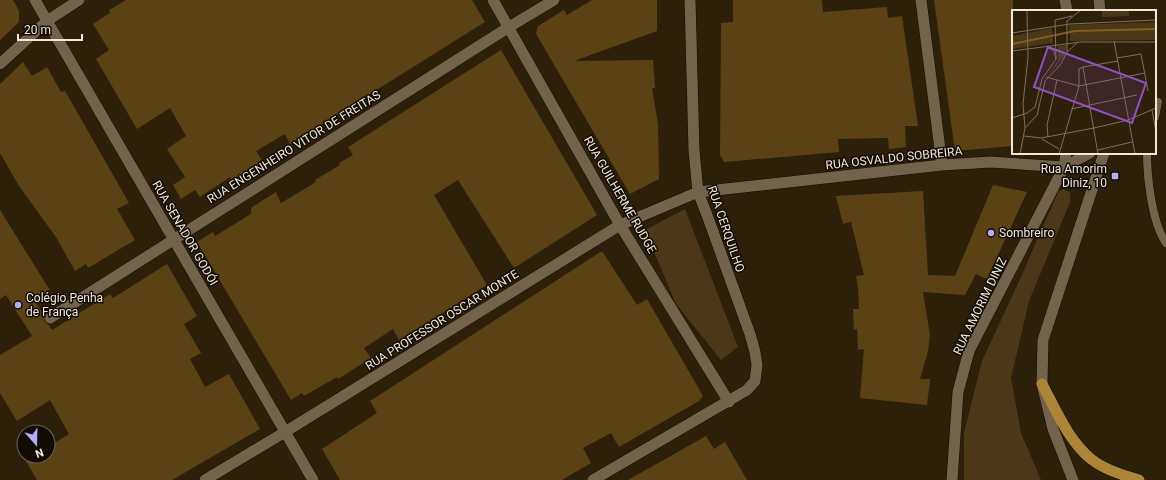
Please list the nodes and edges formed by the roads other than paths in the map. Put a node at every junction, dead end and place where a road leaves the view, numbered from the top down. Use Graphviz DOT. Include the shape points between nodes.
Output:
graph roads {
  1 [pos="34,0"];
  2 [pos="79,0"];
  3 [pos="493,0"];
  4 [pos="554,0"];
  5 [pos="690,0"];
  6 [pos="921,0"];
  7 [pos="1066,0"];
  8 [pos="1099,0"];
  9 [pos="1067,10"];
  10 [pos="1100,10"];
  11 [pos="47,21"];
  12 [pos="509,27"];
  13 [pos="0,64"];
  14 [pos="1158,102"];
  15 [pos="1156,112"];
  16 [pos="1066,154"];
  17 [pos="1088,154"];
  18 [pos="1104,154"];
  19 [pos="1145,154"];
  20 [pos="942,165"];
  21 [pos="1064,167"];
  22 [pos="698,192"];
  23 [pos="620,224"];
  24 [pos="174,239"];
  25 [pos="1166,243"];
  26 [pos="50,318"];
  27 [pos="1042,384"];
  28 [pos="729,402"];
  29 [pos="285,432"];
  30 [pos="205,480"];
  31 [pos="313,480"];
  32 [pos="593,480"];
  33 [pos="952,480"];
  34 [pos="1073,480"];
  35 [pos="1139,480"];
  1 -- 11 [label="street, RUA SENADOR GODÓI"];
  2 -- 11 [label="street"];
  3 -- 12 [label="street, RUA GUILHERME RUDGE"];
  4 -- 12 [label="street, RUA ENGENHEIRO VITOR DE FREITAS"];
  5 -- 22 [label="street, RUA CERQUILHO" via="694,150"];
  6 -- 20 [label="street"];
  7 -- 9 [label="street"];
  8 -- 10 [label="street"];
  11 -- 13 [label="street"];
  11 -- 24 [label="street, RUA SENADOR GODÓI"];
  12 -- 23 [label="street, RUA GUILHERME RUDGE"];
  12 -- 24 [label="street, RUA ENGENHEIRO VITOR DE FREITAS"];
  14 -- 15 [label="lane"];
  16 -- 21 [label="street, RUA AMORIM DINIZ"];
  17 -- 21 [label="street"];
  18 -- 27 [label="street" via="1043,340"];
  19 -- 25 [label="lane" via="1156,219"];
  20 -- 21 [label="street, RUA OSVALDO SOBREIRA" via="991,162"];
  20 -- 22 [label="street, RUA OSVALDO SOBREIRA"];
  21 -- 33 [label="street, RUA AMORIM DINIZ" via="969,351 958,392"];
  22 -- 23 [label="street, RUA PROFESSOR OSCAR MONTE"];
  22 -- 28 [label="street, RUA CERQUILHO" via="750,334 757,365 755,381"];
  23 -- 28 [label="street, RUA GUILHERME RUDGE"];
  23 -- 29 [label="street, RUA PROFESSOR OSCAR MONTE"];
  24 -- 26 [label="street, RUA ENGENHEIRO VITOR DE FREITAS"];
  24 -- 29 [label="street, RUA SENADOR GODÓI"];
  27 -- 34 [label="street" via="1053,429"];
  27 -- 35 [label="main road" via="1071,438 1092,460 1117,473"];
  28 -- 32 [label="street, RUA CERQUILHO"];
  29 -- 30 [label="street, RUA PROFESSOR OSCAR MONTE"];
  29 -- 31 [label="street, RUA SENADOR GODÓI"];
}
